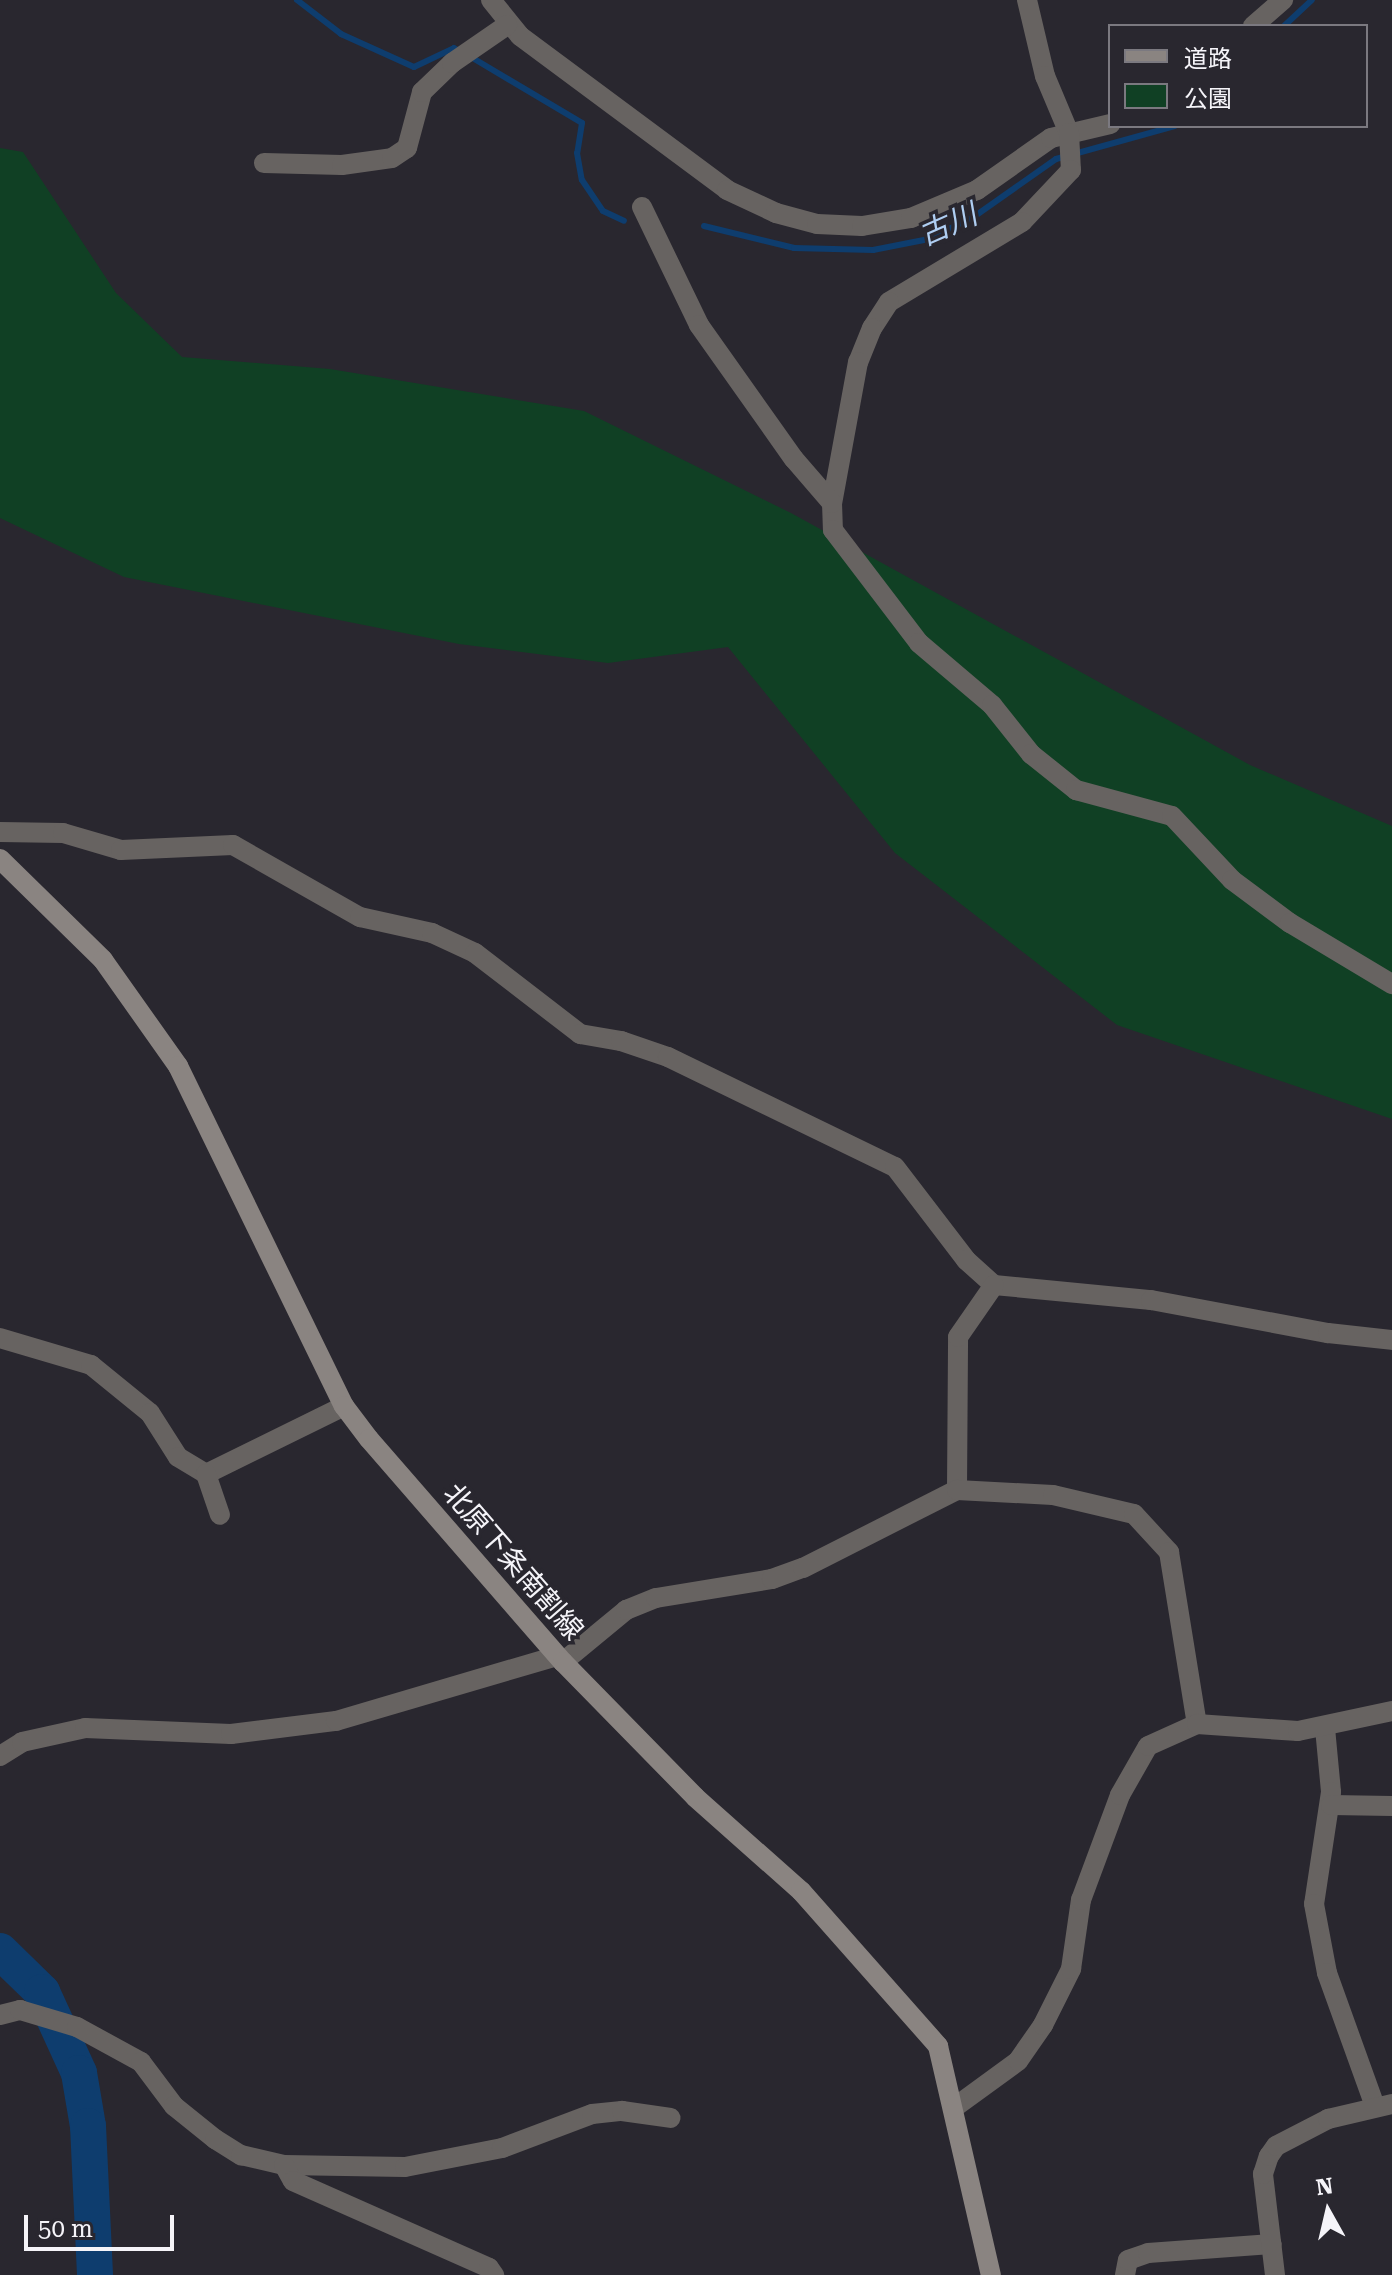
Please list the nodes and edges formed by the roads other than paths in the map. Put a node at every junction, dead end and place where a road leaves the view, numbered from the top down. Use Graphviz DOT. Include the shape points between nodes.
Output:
graph roads {
  1 [pos="491,0"];
  2 [pos="1027,0"];
  3 [pos="1283,0"];
  4 [pos="1255,24"];
  5 [pos="507,25"];
  6 [pos="1108,125"];
  7 [pos="1069,137"];
  8 [pos="264,163"];
  9 [pos="642,207"];
  10 [pos="832,503"];
  11 [pos="0,832"];
  12 [pos="0,859"];
  13 [pos="1392,984"];
  14 [pos="994,1285"];
  15 [pos="0,1338"];
  16 [pos="1392,1340"];
  17 [pos="344,1406"];
  18 [pos="206,1474"];
  19 [pos="957,1490"];
  20 [pos="220,1515"];
  21 [pos="560,1659"];
  22 [pos="1392,1711"];
  23 [pos="1197,1724"];
  24 [pos="1325,1728"];
  25 [pos="0,1756"];
  26 [pos="1331,1805"];
  27 [pos="1392,1806"];
  28 [pos="0,2015"];
  29 [pos="1383,2105"];
  30 [pos="955,2107"];
  31 [pos="671,2118"];
  32 [pos="284,2165"];
  33 [pos="1272,2244"];
  34 [pos="494,2275"];
  35 [pos="991,2275"];
  36 [pos="1125,2275"];
  37 [pos="1275,2275"];
  1 -- 5 [label="street"];
  2 -- 7 [label="street" via="1041,64"];
  3 -- 4 [label="street"];
  5 -- 7 [label="street" via="727,190 776,213 817,224 887,223 944,206 1051,138"];
  5 -- 8 [label="street" via="452,63 422,92 407,148 392,158 342,165"];
  6 -- 7 [label="street"];
  7 -- 10 [label="street" via="1072,165 1022,222 889,302 858,362"];
  9 -- 10 [label="street" via="699,325 794,459"];
  10 -- 13 [label="street" via="833,530 919,643 992,705 1031,754 1076,790 1172,816 1232,880 1290,923"];
  11 -- 14 [label="street" via="63,833 121,850 233,845 360,917 432,933 475,953 580,1034 668,1057 895,1167 966,1260"];
  12 -- 17 [label="main road, 北原下条南割線" via="103,960 178,1066"];
  14 -- 16 [label="street" via="1151,1300"];
  14 -- 19 [label="street" via="958,1337"];
  15 -- 18 [label="street" via="91,1365 150,1413 178,1457"];
  17 -- 18 [label="street"];
  17 -- 21 [label="main road, 北原下条南割線"];
  18 -- 20 [label="street"];
  19 -- 21 [label="street" via="793,1572 656,1598 626,1610"];
  19 -- 23 [label="street" via="1053,1495 1134,1514 1155,1531 1176,1576"];
  21 -- 25 [label="street" via="336,1721 231,1734 85,1728 22,1742"];
  21 -- 30 [label="main road, 北原下条南割線" via="695,1797 849,1941 938,2046"];
  22 -- 24 [label="street"];
  23 -- 24 [label="street"];
  23 -- 30 [label="street" via="1148,1746 1134,1766 1081,1900 1071,1969 1043,2025 1018,2061"];
  24 -- 26 [label="street"];
  26 -- 27 [label="street"];
  26 -- 29 [label="street" via="1314,1904 1317,1926 1327,1973"];
  28 -- 32 [label="street" via="20,2010 77,2027 141,2062 174,2106 215,2139 241,2155"];
  29 -- 33 [label="street" via="1328,2119 1276,2146 1263,2174"];
  30 -- 35 [label="main road, 北原下条南割線"];
  31 -- 32 [label="street" via="622,2111 592,2114 502,2148 405,2167"];
  32 -- 34 [label="street" via="293,2181 489,2268"];
  33 -- 36 [label="street" via="1148,2253 1128,2260"];
  33 -- 37 [label="street"];
}
